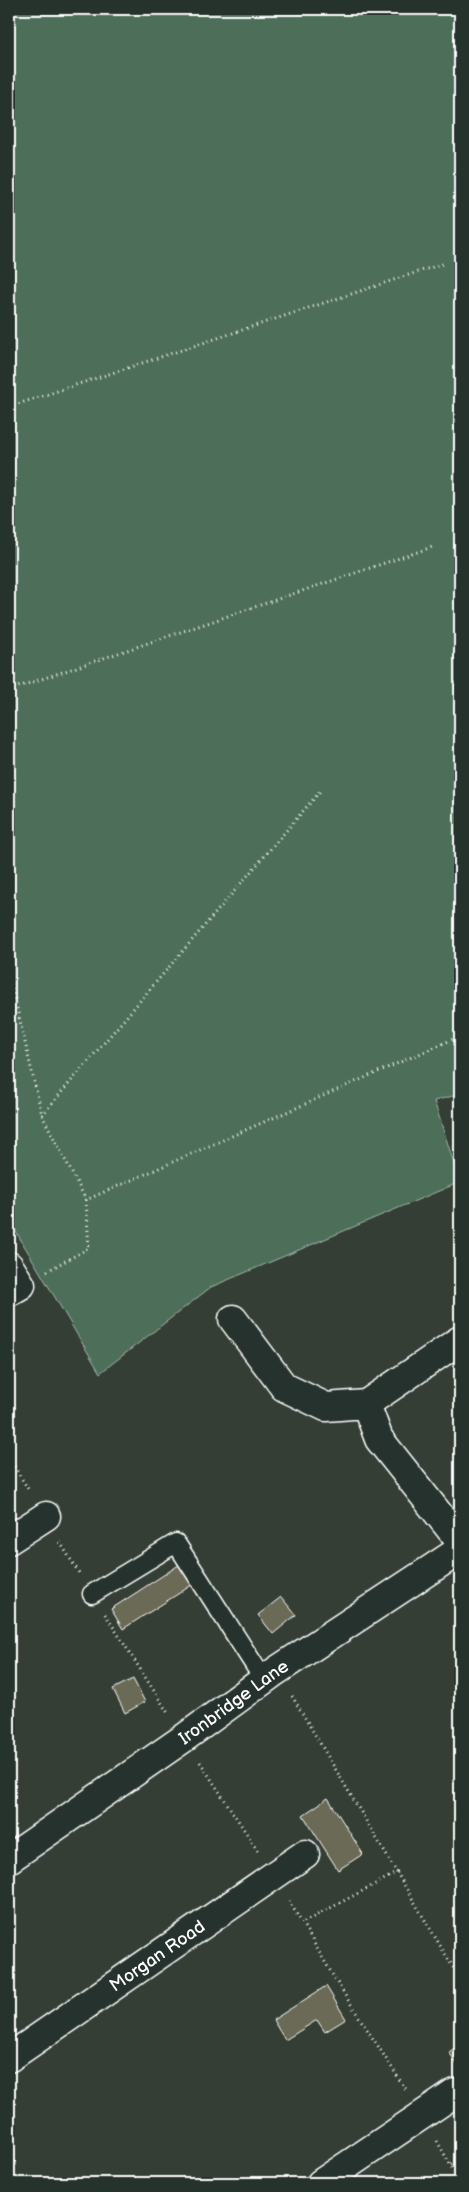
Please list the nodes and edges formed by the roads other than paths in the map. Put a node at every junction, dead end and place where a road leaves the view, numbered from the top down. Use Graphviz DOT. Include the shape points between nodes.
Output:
graph roads {
  1 [pos="233,1319"];
  2 [pos="460,1340"];
  3 [pos="366,1404"];
  4 [pos="46,1516"];
  5 [pos="9,1540"];
  6 [pos="460,1541"];
  7 [pos="460,1550"];
  8 [pos="92,1594"];
  9 [pos="270,1675"];
  10 [pos="305,1854"];
  11 [pos="9,1859"];
  12 [pos="9,2058"];
  13 [pos="455,2093"];
  14 [pos="321,2183"];
  1 -- 3 [label="street" via="284,1386 326,1407"];
  2 -- 3 [label="street"];
  3 -- 6 [label="street" via="379,1439"];
  4 -- 5 [label="street"];
  7 -- 9 [label="street, Ironbridge Lane"];
  8 -- 9 [label="lane" via="176,1543"];
  9 -- 11 [label="street, Ironbridge Lane"];
  10 -- 12 [label="street, Morgan Road"];
  13 -- 14 [label="street"];
}
